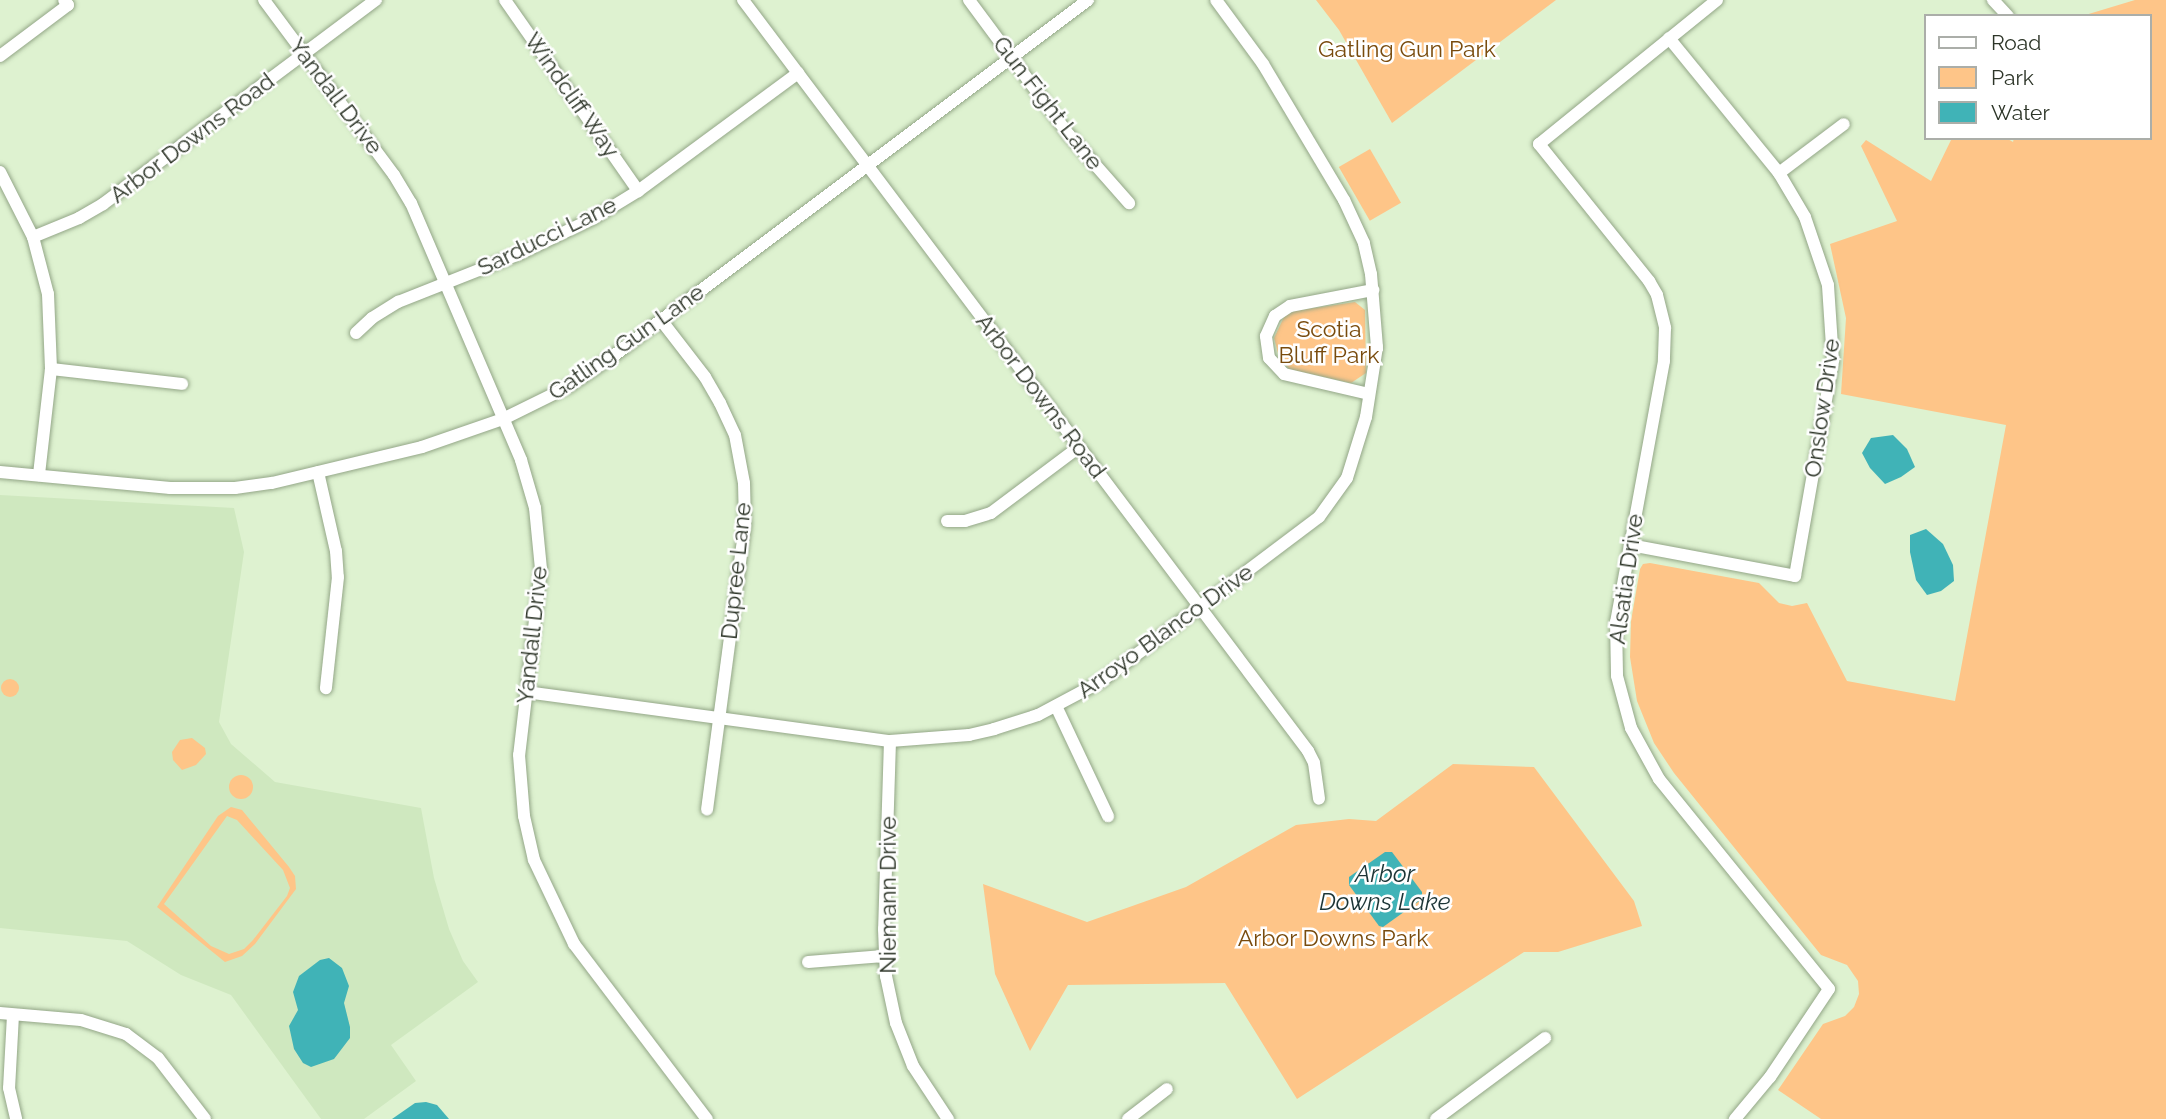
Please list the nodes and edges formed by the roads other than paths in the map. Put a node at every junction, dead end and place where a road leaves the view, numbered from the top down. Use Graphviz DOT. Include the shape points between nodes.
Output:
graph roads {
  1 [pos="64,0"];
  2 [pos="264,0"];
  3 [pos="376,0"];
  4 [pos="505,0"];
  5 [pos="743,0"];
  6 [pos="969,0"];
  7 [pos="1088,0"];
  8 [pos="1216,0"];
  9 [pos="1717,0"];
  10 [pos="1993,0"];
  11 [pos="2006,14"];
  12 [pos="1669,38"];
  13 [pos="304,55"];
  14 [pos="0,56"];
  15 [pos="1012,58"];
  16 [pos="798,73"];
  17 [pos="1844,124"];
  18 [pos="868,166"];
  19 [pos="0,172"];
  20 [pos="1779,173"];
  21 [pos="638,191"];
  22 [pos="1129,203"];
  23 [pos="33,237"];
  24 [pos="445,283"];
  25 [pos="1373,290"];
  26 [pos="661,320"];
  27 [pos="356,333"];
  28 [pos="51,369"];
  29 [pos="182,384"];
  30 [pos="1369,394"];
  31 [pos="503,419"];
  32 [pos="1079,447"];
  33 [pos="0,471"];
  34 [pos="318,472"];
  35 [pos="39,475"];
  36 [pos="947,521"];
  37 [pos="1630,545"];
  38 [pos="1200,609"];
  39 [pos="327,688"];
  40 [pos="526,692"];
  41 [pos="1056,706"];
  42 [pos="719,720"];
  43 [pos="890,741"];
  44 [pos="1319,799"];
  45 [pos="708,809"];
  46 [pos="1108,816"];
  47 [pos="884,956"];
  48 [pos="808,962"];
  49 [pos="7,1014"];
  50 [pos="1545,1038"];
  51 [pos="1167,1089"];
  52 [pos="16,1119"];
  53 [pos="205,1119"];
  54 [pos="706,1119"];
  55 [pos="948,1119"];
  56 [pos="1128,1119"];
  57 [pos="1436,1119"];
  58 [pos="1735,1119"];
  1 -- 14 [label="street" via="68,5"];
  2 -- 13 [label="street, Yandall Drive"];
  3 -- 13 [label="street, Arbor Downs Road"];
  4 -- 21 [label="street, Windcliff Way"];
  5 -- 16 [label="street, Arbor Downs Road"];
  6 -- 15 [label="street, Gun Fight Lane"];
  7 -- 15 [label="street, Gatling Gun Lane"];
  8 -- 25 [label="street, Arroyo Blanco Drive" via="1263,64 1355,221"];
  9 -- 12 [label="street"];
  10 -- 11 [label="street"];
  12 -- 20 [label="street, Onslow Drive"];
  12 -- 37 [label="street, Alsatia Drive" via="1539,144 1640,267 1662,310 1667,342"];
  13 -- 23 [label="street, Arbor Downs Road" via="103,204"];
  13 -- 24 [label="street, Yandall Drive" via="394,175"];
  15 -- 18 [label="street, Gatling Gun Lane"];
  15 -- 22 [label="street, Gun Fight Lane" via="1069,135"];
  16 -- 18 [label="street, Arbor Downs Road"];
  16 -- 21 [label="street, Sarducci Lane"];
  17 -- 20 [label="street"];
  18 -- 26 [label="street, Gatling Gun Lane"];
  18 -- 32 [label="street, Arbor Downs Road"];
  19 -- 23 [label="street"];
  20 -- 37 [label="street, Onslow Drive" via="1818,247 1828,285 1833,337 1828,393 1795,576"];
  21 -- 24 [label="street, Sarducci Lane" via="568,232"];
  23 -- 28 [label="street" via="48,294"];
  24 -- 27 [label="street, Sarducci Lane" via="384,310"];
  24 -- 31 [label="street, Yandall Drive"];
  25 -- 30 [label="street, Arroyo Blanco Drive" via="1377,347"];
  25 -- 30 [label="street" via="1290,306 1275,316 1266,336 1269,358 1284,374"];
  26 -- 31 [label="street, Gatling Gun Lane" via="568,387"];
  26 -- 42 [label="street, Dupree Lane" via="710,386 741,460 745,525"];
  28 -- 29 [label="street"];
  28 -- 35 [label="street"];
  30 -- 38 [label="street, Arroyo Blanco Drive" via="1356,457 1335,498 1301,532"];
  31 -- 34 [label="street, Gatling Gun Lane" via="445,440"];
  31 -- 40 [label="street, Yandall Drive" via="526,475 540,541 540,581"];
  32 -- 36 [label="street" via="991,513"];
  32 -- 38 [label="street, Arbor Downs Road"];
  33 -- 35 [label="street, Gatling Gun Lane"];
  34 -- 35 [label="street, Gatling Gun Lane" via="272,483 204,489"];
  34 -- 39 [label="street" via="338,577"];
  37 -- 58 [label="street, Alsatia Drive" via="1615,649 1622,702 1644,756 1829,989 1770,1077"];
  38 -- 41 [label="street, Arroyo Blanco Drive" via="1123,667"];
  38 -- 44 [label="street, Arbor Downs Road" via="1308,751"];
  40 -- 42 [label="street, Arroyo Blanco Drive"];
  40 -- 54 [label="street, Yandall Drive" via="520,783 528,839 550,899 585,960"];
  41 -- 43 [label="street, Arroyo Blanco Drive" via="969,735"];
  41 -- 46 [label="street"];
  42 -- 43 [label="street, Arroyo Blanco Drive"];
  42 -- 45 [label="street, Dupree Lane"];
  43 -- 47 [label="street, Niemann Drive"];
  47 -- 48 [label="street"];
  47 -- 55 [label="street, Niemann Drive" via="890,1000 904,1044 923,1085"];
  49 -- 52 [label="street" via="9,1088"];
  49 -- 53 [label="street" via="81,1020 126,1034 158,1058"];
  50 -- 57 [label="street"];
  51 -- 56 [label="street"];
}
